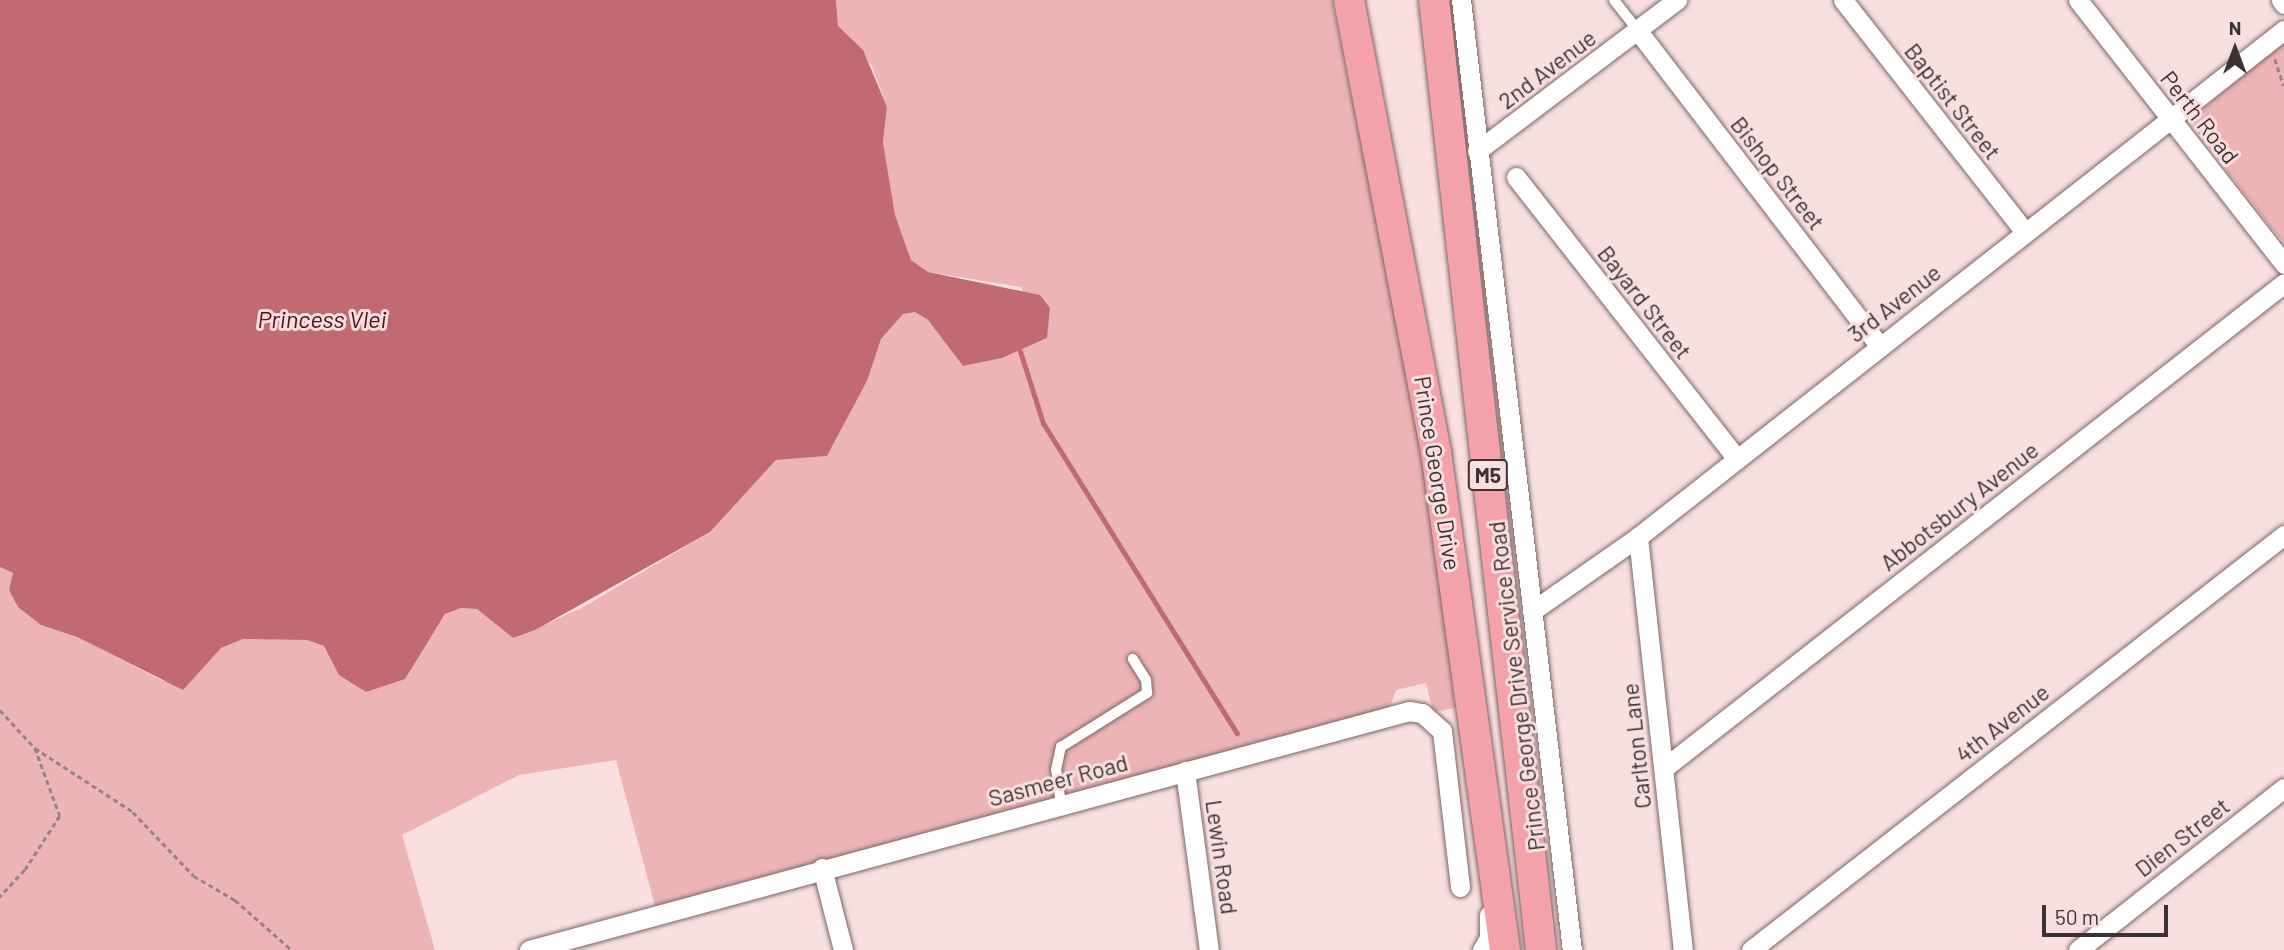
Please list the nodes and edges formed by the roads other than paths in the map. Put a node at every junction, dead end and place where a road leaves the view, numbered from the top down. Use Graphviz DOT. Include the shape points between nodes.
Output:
graph roads {
  1 [pos="1349,0"];
  2 [pos="1434,0"];
  3 [pos="1461,0"];
  4 [pos="1614,0"];
  5 [pos="1678,0"];
  6 [pos="1843,0"];
  7 [pos="2078,0"];
  8 [pos="2284,30"];
  9 [pos="1638,32"];
  10 [pos="2170,118"];
  11 [pos="1478,151"];
  12 [pos="1516,177"];
  13 [pos="2025,232"];
  14 [pos="2284,264"];
  15 [pos="2284,283"];
  16 [pos="1879,345"];
  17 [pos="1736,458"];
  18 [pos="2284,535"];
  19 [pos="1638,537"];
  20 [pos="1532,611"];
  21 [pos="1133,659"];
  22 [pos="1664,768"];
  23 [pos="1185,771"];
  24 [pos="2284,788"];
  25 [pos="1062,804"];
  26 [pos="1484,807"];
  27 [pos="822,868"];
  28 [pos="1460,887"];
  29 [pos="529,950"];
  30 [pos="843,950"];
  31 [pos="1209,950"];
  32 [pos="1482,950"];
  33 [pos="1505,950"];
  34 [pos="1541,950"];
  35 [pos="1572,950"];
  36 [pos="1683,950"];
  37 [pos="1751,950"];
  38 [pos="2078,950"];
  1 -- 26 [label="main road, Prince George Drive / M5" via="1436,452"];
  2 -- 34 [label="main road, Prince George Drive / M5"];
  3 -- 11 [label="street, Prince George Drive Service Road"];
  4 -- 9 [label="lane"];
  5 -- 9 [label="street, 2nd Avenue"];
  6 -- 13 [label="street, Baptist Street"];
  7 -- 10 [label="street, Perth Road"];
  8 -- 10 [label="street, 3rd Avenue"];
  9 -- 11 [label="street, 2nd Avenue"];
  9 -- 16 [label="street, Bishop Street"];
  10 -- 13 [label="street, 3rd Avenue"];
  10 -- 14 [label="street, Perth Road"];
  11 -- 20 [label="street, Prince George Drive Service Road"];
  12 -- 17 [label="street, Bayard Street"];
  13 -- 16 [label="street, 3rd Avenue"];
  15 -- 22 [label="street, Abbotsbury Avenue"];
  16 -- 17 [label="street, 3rd Avenue"];
  17 -- 19 [label="street, 3rd Avenue"];
  18 -- 37 [label="street, 4th Avenue"];
  19 -- 20 [label="street, 3rd Avenue"];
  19 -- 22 [label="street, Carlton Lane"];
  20 -- 35 [label="street, Prince George Drive Service Road"];
  21 -- 25 [label="lane" via="1148,690 1060,747 1056,769"];
  22 -- 36 [label="street, Carlton Lane"];
  23 -- 25 [label="street, Sasmeer Road"];
  23 -- 28 [label="street, Sasmeer Road" via="1409,711 1422,713 1444,738"];
  23 -- 31 [label="street, Lewin Road"];
  24 -- 38 [label="street, Dien Street"];
  25 -- 27 [label="street, Sasmeer Road"];
  26 -- 32 [label="street" via="1490,929"];
  26 -- 33 [label="main road, Prince George Drive / M5"];
  27 -- 29 [label="street, Sasmeer Road"];
  27 -- 30 [label="street"];
}
